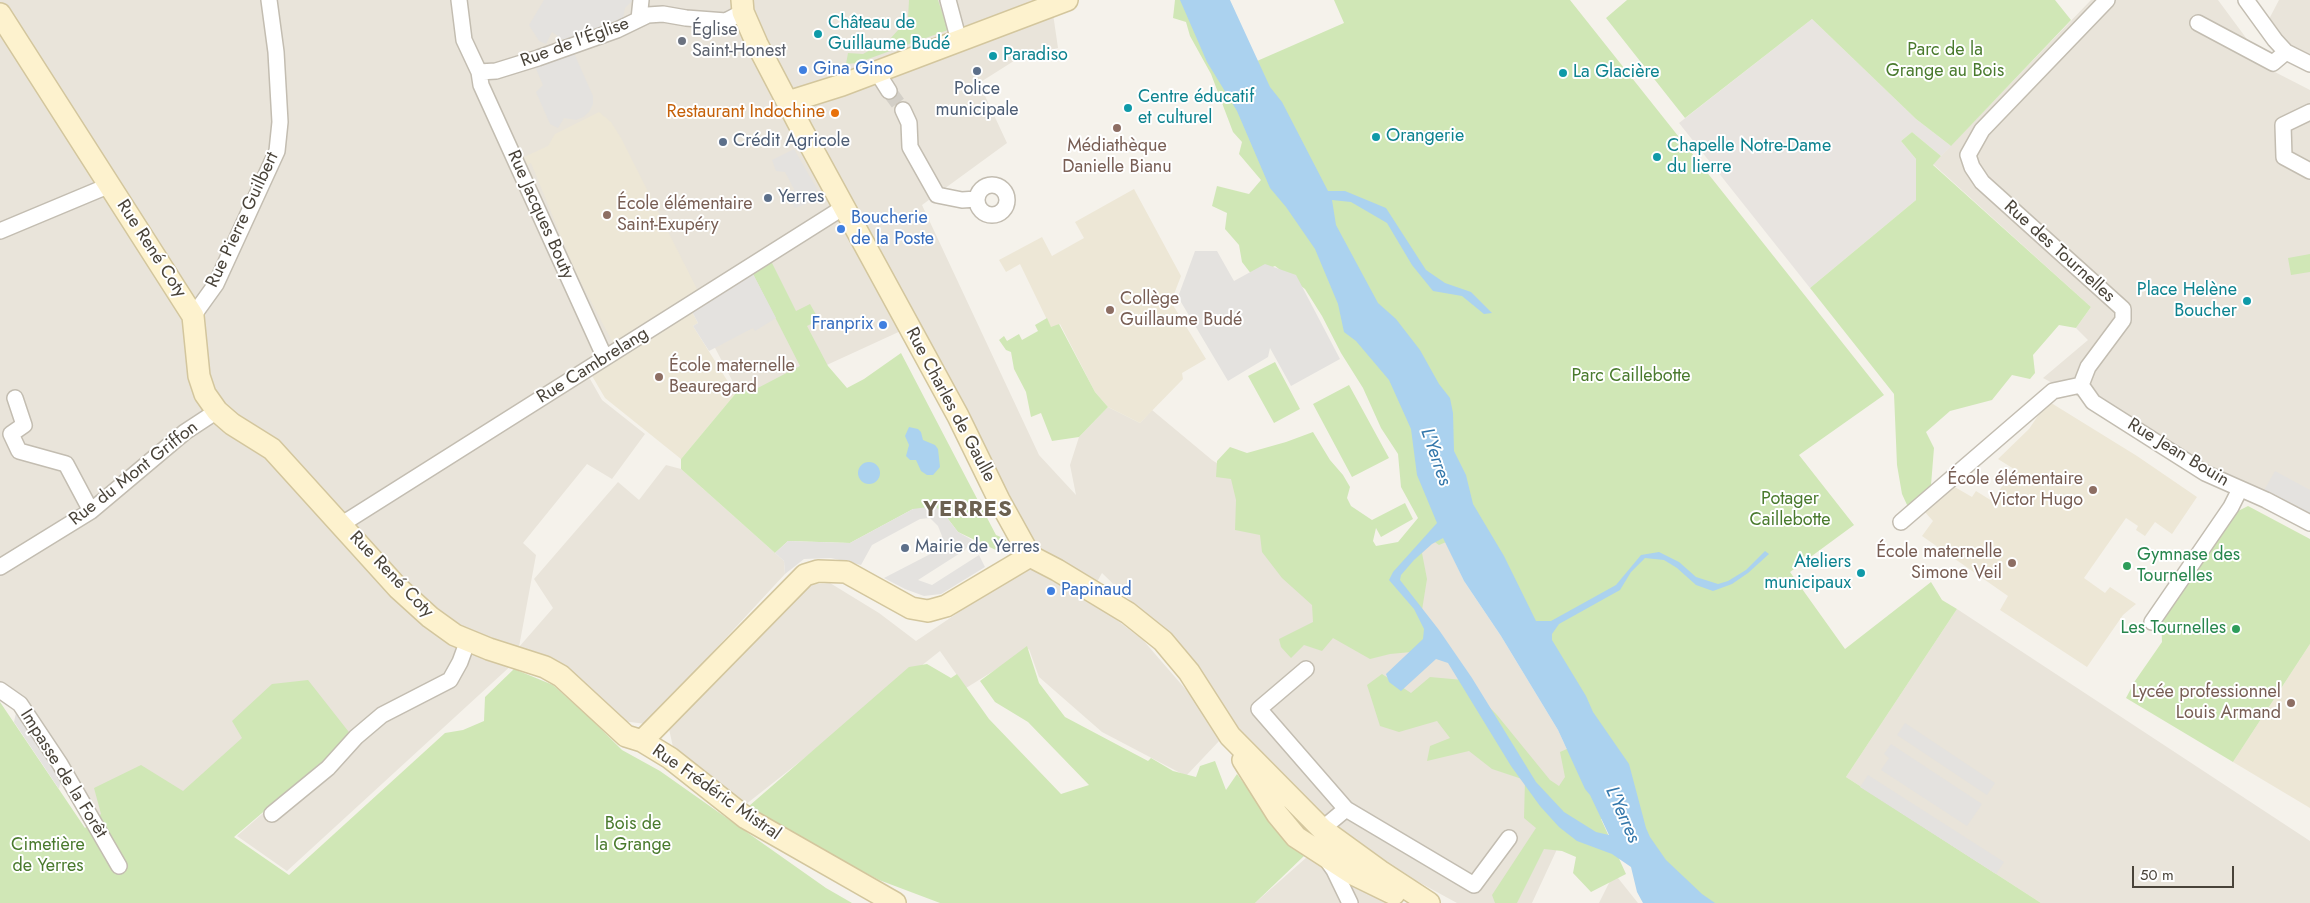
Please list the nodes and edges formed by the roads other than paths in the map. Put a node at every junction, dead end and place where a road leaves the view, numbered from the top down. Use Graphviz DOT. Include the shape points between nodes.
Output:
graph roads {
  1 [pos="269,0"];
  2 [pos="459,0"];
  3 [pos="642,0"];
  4 [pos="948,0"];
  5 [pos="1067,0"];
  6 [pos="2107,0"];
  7 [pos="2246,0"];
  8 [pos="743,6"];
  9 [pos="0,14"];
  10 [pos="639,19"];
  11 [pos="2198,23"];
  12 [pos="959,41"];
  13 [pos="2286,52"];
  14 [pos="2310,64"];
  15 [pos="479,72"];
  16 [pos="877,72"];
  17 [pos="889,91"];
  18 [pos="788,102"];
  19 [pos="903,110"];
  20 [pos="2310,112"];
  21 [pos="2310,171"];
  22 [pos="110,184"];
  23 [pos="977,199"];
  24 [pos="844,207"];
  25 [pos="0,231"];
  26 [pos="193,316"];
  27 [pos="605,358"];
  28 [pos="2081,386"];
  29 [pos="15,398"];
  30 [pos="217,410"];
  31 [pos="2240,489"];
  32 [pos="91,511"];
  33 [pos="1901,522"];
  34 [pos="2310,523"];
  35 [pos="342,524"];
  36 [pos="1030,556"];
  37 [pos="0,567"];
  38 [pos="2152,622"];
  39 [pos="468,640"];
  40 [pos="1306,669"];
  41 [pos="0,690"];
  42 [pos="1230,736"];
  43 [pos="642,741"];
  44 [pos="1346,809"];
  45 [pos="272,814"];
  46 [pos="1509,838"];
  47 [pos="1328,842"];
  48 [pos="119,866"];
  49 [pos="895,903"];
  50 [pos="1350,903"];
  51 [pos="1413,903"];
  52 [pos="1429,903"];
  1 -- 26 [label="street, Rue Pierre Guilbert" via="280,122 277,151 216,284"];
  2 -- 15 [label="street" via="464,40"];
  3 -- 10 [label="street"];
  4 -- 12 [label="street"];
  5 -- 12 [label="street"];
  6 -- 28 [label="street, Rue des Tournelles" via="1982,130 1968,155 1982,182 2123,310 2123,320 2088,367"];
  7 -- 13 [label="street"];
  8 -- 10 [label="street, Rue de l'Église" via="726,21 663,14"];
  8 -- 18 [label="street, Rue Charles de Gaulle"];
  9 -- 22 [label="street, Rue René Coty"];
  10 -- 15 [label="street, Rue de l'Église" via="538,58 496,71"];
  11 -- 13 [label="street" via="2273,63"];
  12 -- 16 [label="street"];
  13 -- 14 [label="street"];
  15 -- 27 [label="street, Rue Jacques Bouty" via="481,85"];
  16 -- 17 [label="street"];
  16 -- 18 [label="street"];
  18 -- 24 [label="street, Rue Charles de Gaulle"];
  19 -- 23 [label="street" via="909,123 910,147 937,195"];
  20 -- 21 [label="street" via="2283,125 2283,133 2284,157"];
  22 -- 25 [label="street"];
  22 -- 26 [label="street, Rue René Coty"];
  24 -- 27 [label="street, Rue Cambrelang"];
  24 -- 36 [label="street, Rue Charles de Gaulle"];
  26 -- 30 [label="street, Rue René Coty" via="199,376 204,394"];
  27 -- 35 [label="street, Rue Cambrelang"];
  28 -- 31 [label="street, Rue Jean Bouin" via="2093,402 2205,473"];
  28 -- 33 [label="street" via="2053,391"];
  29 -- 32 [label="street" via="24,425 11,434 19,451 66,464"];
  30 -- 32 [label="street, Rue du Mont Griffon" via="185,432"];
  30 -- 35 [label="street, Rue René Coty" via="232,424 272,449"];
  31 -- 34 [label="street, Rue Jean Bouin"];
  31 -- 38 [label="street"];
  32 -- 37 [label="street, Rue du Mont Griffon"];
  35 -- 39 [label="street, Rue René Coty" via="423,612 455,635"];
  36 -- 42 [label="street" via="1128,613 1163,641 1189,672"];
  36 -- 43 [label="street" via="946,606 928,611 911,608 846,572 818,571 805,575"];
  39 -- 43 [label="street, Rue René Coty" via="561,676 626,736"];
  39 -- 45 [label="street" via="450,680 382,715 356,736 328,768"];
  40 -- 44 [label="street" via="1260,708"];
  41 -- 48 [label="street, Impasse de la Forêt" via="20,704 55,756"];
  42 -- 47 [label="street"];
  42 -- 47 [label="street" via="1277,814 1296,837 1307,846"];
  43 -- 49 [label="street, Rue Frédéric Mistral" via="670,758 763,829"];
  44 -- 46 [label="street" via="1474,886"];
  44 -- 47 [label="street"];
  47 -- 50 [label="street" via="1334,870"];
  47 -- 51 [label="street" via="1353,874"];
  47 -- 52 [label="street"];
}
